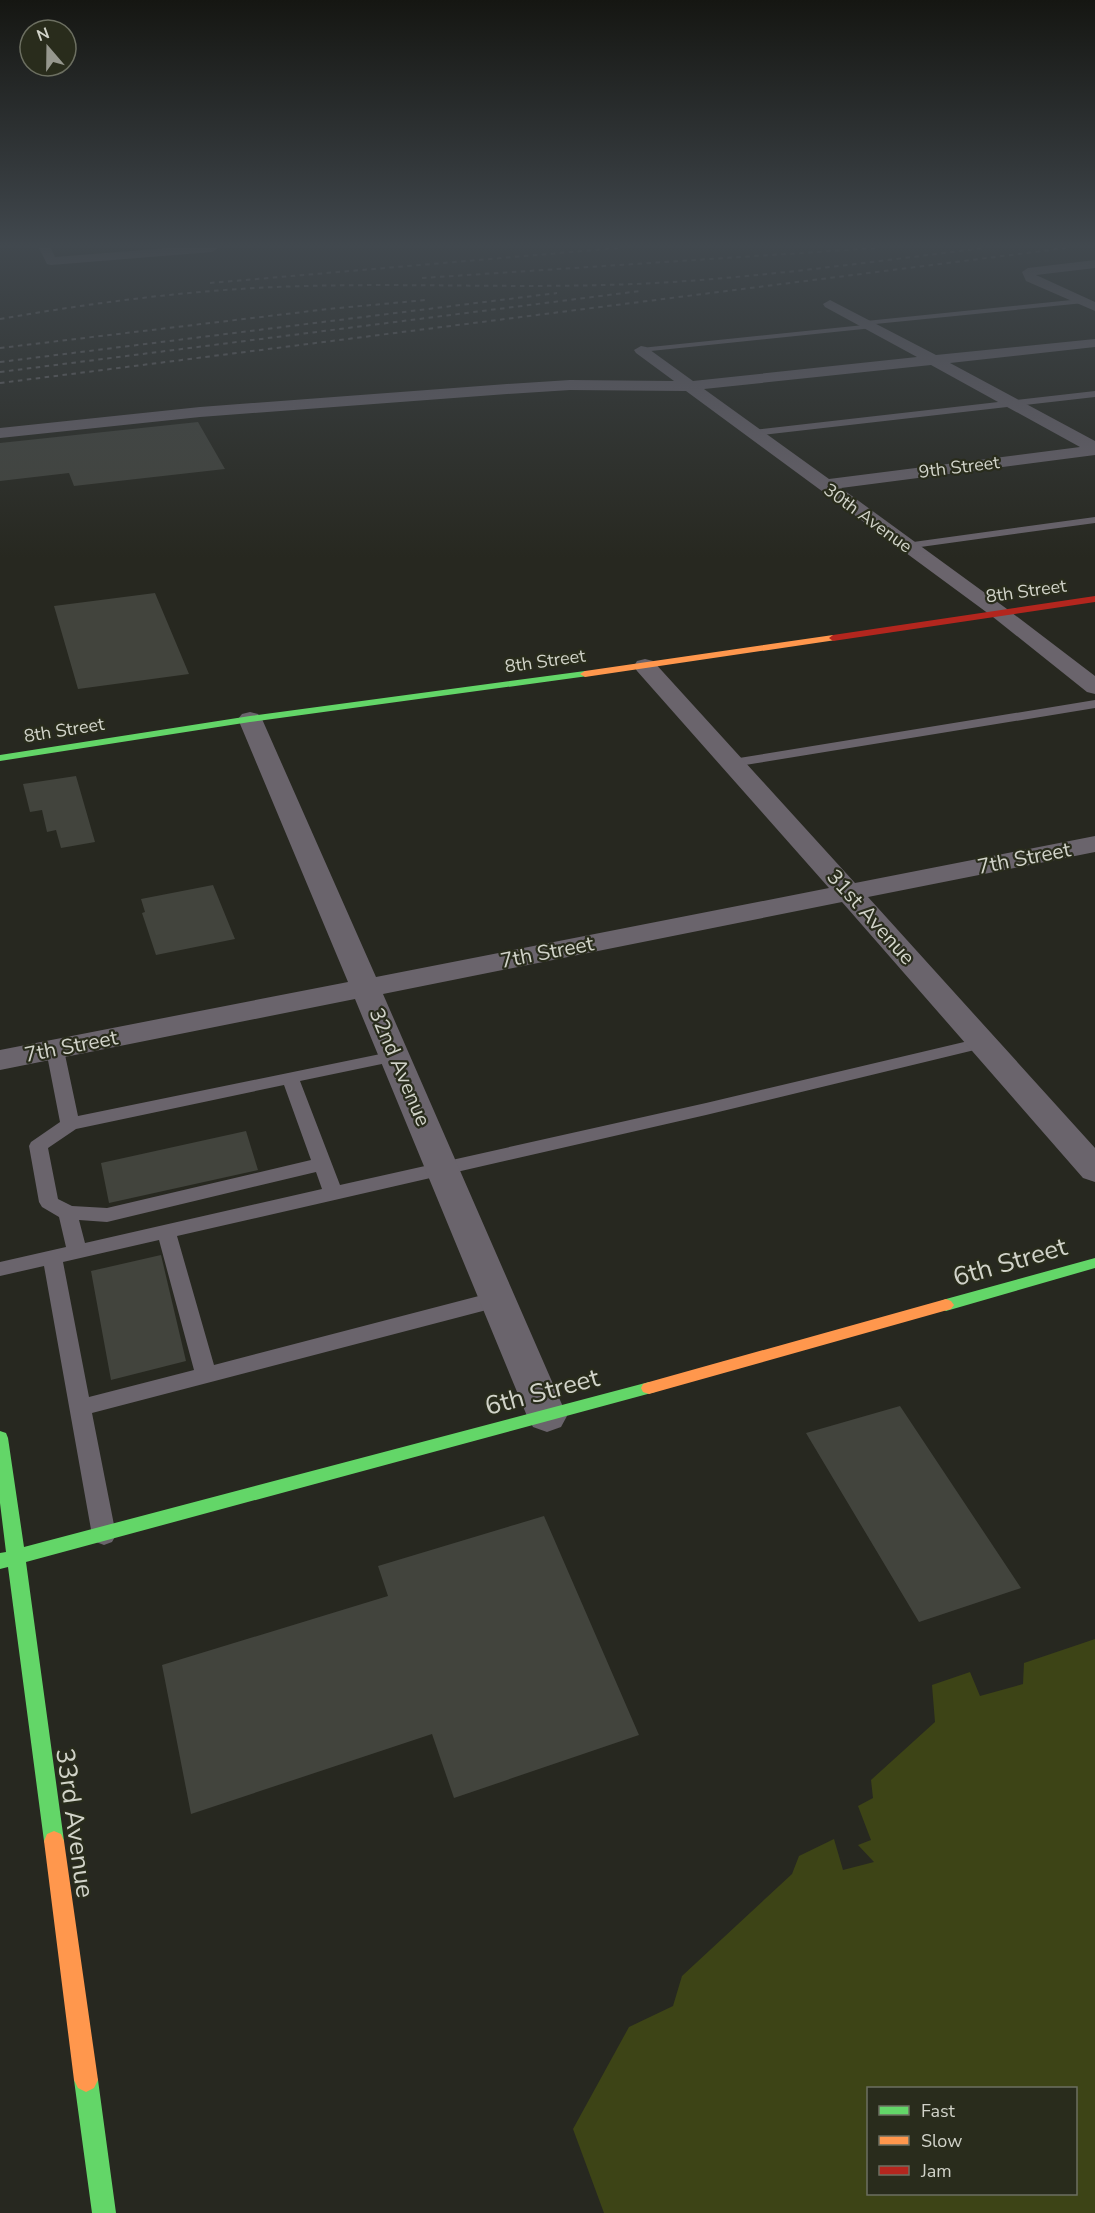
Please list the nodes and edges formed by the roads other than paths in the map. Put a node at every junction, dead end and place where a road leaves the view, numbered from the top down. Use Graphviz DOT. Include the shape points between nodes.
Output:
graph roads {
  1 [pos="642,351"];
  2 [pos="918,351"];
  3 [pos="1017,351"];
  4 [pos="934,360"];
  5 [pos="689,386"];
  6 [pos="1095,394"];
  7 [pos="1013,404"];
  8 [pos="0,433"];
  9 [pos="754,433"];
  10 [pos="1095,449"];
  11 [pos="824,485"];
  12 [pos="1095,520"];
  13 [pos="906,546"];
  14 [pos="1095,599"];
  15 [pos="1000,613"];
  16 [pos="645,666"];
  17 [pos="1095,687"];
  18 [pos="1095,704"];
  19 [pos="250,719"];
  20 [pos="0,758"];
  21 [pos="734,763"];
  22 [pos="1095,844"];
  23 [pos="849,892"];
  24 [pos="365,988"];
  25 [pos="981,1043"];
  26 [pos="55,1050"];
  27 [pos="395,1056"];
  28 [pos="0,1060"];
  29 [pos="290,1078"];
  30 [pos="70,1124"];
  31 [pos="322,1164"];
  32 [pos="443,1168"];
  33 [pos="1095,1170"];
  34 [pos="333,1193"];
  35 [pos="68,1214"];
  36 [pos="166,1231"];
  37 [pos="77,1251"];
  38 [pos="52,1257"];
  39 [pos="1095,1263"];
  40 [pos="0,1269"];
  41 [pos="498,1299"];
  42 [pos="206,1374"];
  43 [pos="79,1407"];
  44 [pos="547,1416"];
  45 [pos="0,1438"];
  46 [pos="104,1535"];
  47 [pos="15,1557"];
  48 [pos="0,1561"];
  49 [pos="104,2213"];
  1 -- 5 [label="street, 30th Avenue"];
  2 -- 4 [label="street"];
  3 -- 4 [label="street"];
  4 -- 5 [label="street"];
  4 -- 7 [label="street"];
  5 -- 8 [label="street" via="507,389 200,412"];
  5 -- 9 [label="street, 30th Avenue"];
  6 -- 7 [label="lane"];
  7 -- 9 [label="lane"];
  7 -- 10 [label="street"];
  9 -- 11 [label="street, 30th Avenue"];
  10 -- 11 [label="street, 9th Street"];
  11 -- 13 [label="street, 30th Avenue"];
  12 -- 13 [label="lane"];
  13 -- 15 [label="street, 30th Avenue"];
  14 -- 15 [label="main road, 8th Street"];
  15 -- 16 [label="main road, 8th Street"];
  15 -- 17 [label="street, 30th Avenue"];
  16 -- 19 [label="main road, 8th Street"];
  16 -- 21 [label="street, 31st Avenue"];
  18 -- 21 [label="lane"];
  19 -- 20 [label="main road, 8th Street"];
  19 -- 24 [label="street, 32nd Avenue"];
  21 -- 23 [label="street, 31st Avenue"];
  22 -- 23 [label="street, 7th Street"];
  23 -- 24 [label="street, 7th Street"];
  23 -- 25 [label="street, 31st Avenue"];
  24 -- 26 [label="street, 7th Street"];
  24 -- 27 [label="street, 32nd Avenue"];
  25 -- 32 [label="lane"];
  25 -- 33 [label="street, 31st Avenue"];
  26 -- 28 [label="street, 7th Street"];
  26 -- 30 [label="lane"];
  27 -- 29 [label="lane"];
  27 -- 32 [label="street, 32nd Avenue"];
  29 -- 30 [label="lane"];
  29 -- 31 [label="lane"];
  30 -- 35 [label="lane" via="38,1146 49,1202"];
  31 -- 34 [label="lane"];
  31 -- 35 [label="lane" via="106,1215"];
  32 -- 34 [label="lane"];
  32 -- 41 [label="street, 32nd Avenue"];
  34 -- 36 [label="lane"];
  35 -- 37 [label="lane"];
  36 -- 37 [label="lane"];
  36 -- 42 [label="lane"];
  37 -- 38 [label="lane"];
  38 -- 40 [label="lane"];
  38 -- 43 [label="lane"];
  39 -- 44 [label="main road, 6th Street"];
  41 -- 42 [label="lane"];
  41 -- 44 [label="street, 32nd Avenue"];
  42 -- 43 [label="lane"];
  43 -- 46 [label="lane"];
  44 -- 46 [label="main road, 6th Street"];
  45 -- 47 [label="main road, 33rd Avenue"];
  46 -- 47 [label="main road, 6th Street"];
  47 -- 48 [label="main road, 6th Street"];
  47 -- 49 [label="main road, 33rd Avenue"];
}
